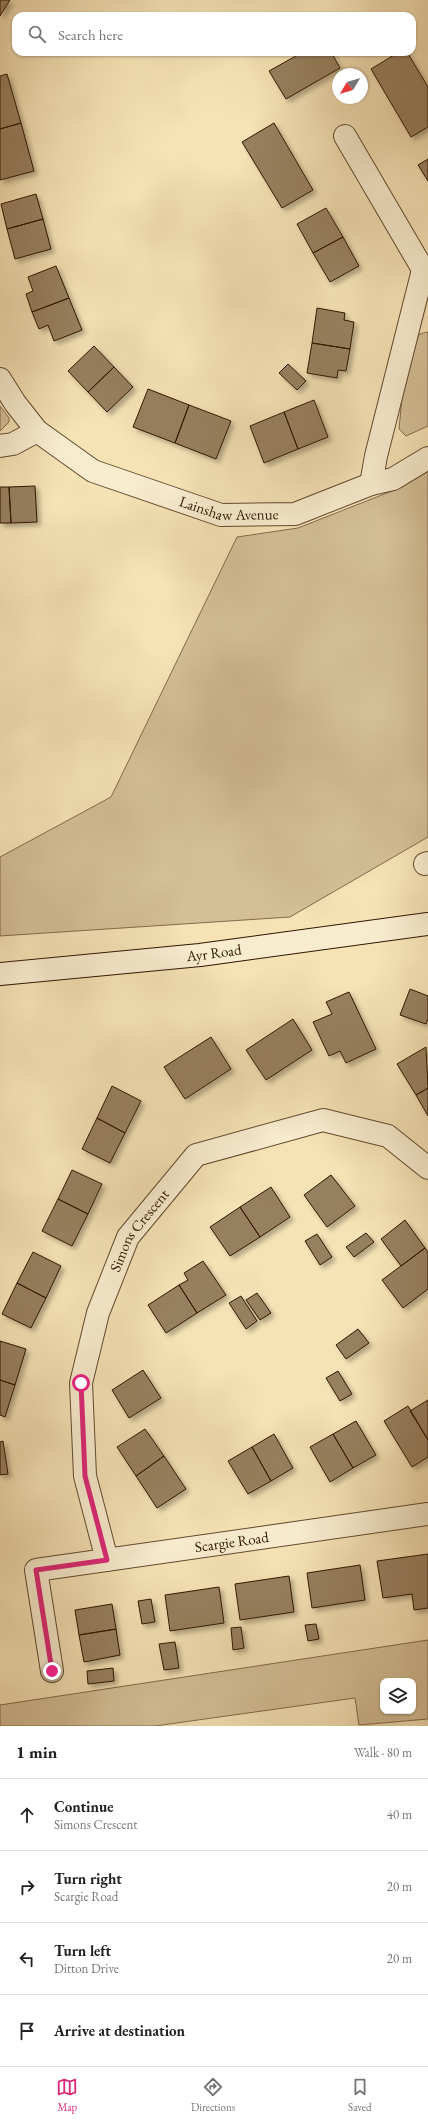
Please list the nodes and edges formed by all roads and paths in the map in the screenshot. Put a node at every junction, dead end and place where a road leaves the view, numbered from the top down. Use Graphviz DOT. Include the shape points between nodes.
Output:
graph roads {
  1 [pos="345,136"];
  2 [pos="426,274"];
  3 [pos="0,379"];
  4 [pos="37,431"];
  5 [pos="0,446"];
  6 [pos="428,458"];
  7 [pos="371,484"];
  8 [pos="428,924"];
  9 [pos="0,974"];
  10 [pos="428,1168"];
  11 [pos="428,1514"];
  12 [pos="107,1560"];
  13 [pos="52,1671"];
  1 -- 2 [label="street"];
  2 -- 7 [label="street" via="376,456"];
  3 -- 4 [label="street, Lainshaw Avenue"];
  4 -- 5 [label="street" via="13,444"];
  4 -- 7 [label="street, Lainshaw Avenue" via="93,471 221,515 295,514"];
  6 -- 7 [label="street, Lainshaw Avenue" via="393,479"];
  8 -- 9 [label="street, Ayr Road" via="200,955"];
  10 -- 12 [label="street, Simons Crescent" via="388,1136 323,1120 196,1155 128,1237 98,1313 81,1383 85,1476"];
  11 -- 12 [label="street, Scargie Road"];
  12 -- 13 [label="street, Scargie Road" via="36,1570"];
}
